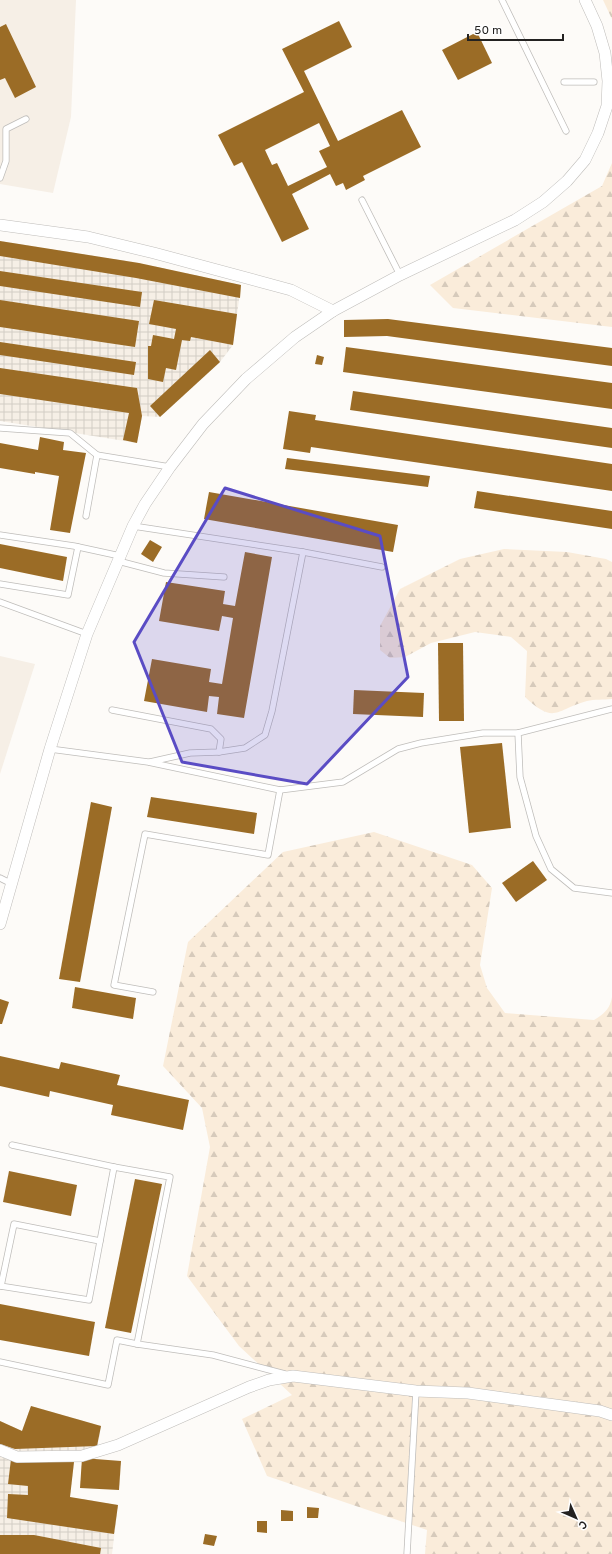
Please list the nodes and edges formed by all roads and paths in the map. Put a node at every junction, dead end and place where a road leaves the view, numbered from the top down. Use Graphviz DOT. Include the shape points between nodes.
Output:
graph roads {
  1 [pos="502,0"];
  2 [pos="586,0"];
  3 [pos="564,82"];
  4 [pos="594,82"];
  5 [pos="26,119"];
  6 [pos="566,131"];
  7 [pos="0,178"];
  8 [pos="362,200"];
  9 [pos="0,225"];
  10 [pos="400,275"];
  11 [pos="333,311"];
  12 [pos="0,428"];
  13 [pos="97,455"];
  14 [pos="170,467"];
  15 [pos="86,516"];
  16 [pos="134,526"];
  17 [pos="0,535"];
  18 [pos="78,547"];
  19 [pos="303,552"];
  20 [pos="119,558"];
  21 [pos="382,567"];
  22 [pos="224,577"];
  23 [pos="0,584"];
  24 [pos="0,602"];
  25 [pos="87,634"];
  26 [pos="612,709"];
  27 [pos="112,710"];
  28 [pos="518,732"];
  29 [pos="50,749"];
  30 [pos="219,752"];
  31 [pos="148,762"];
  32 [pos="280,790"];
  33 [pos="0,878"];
  34 [pos="12,884"];
  35 [pos="612,893"];
  36 [pos="0,924"];
  37 [pos="153,992"];
  38 [pos="12,1145"];
  39 [pos="114,1167"];
  40 [pos="100,1241"];
  41 [pos="0,1286"];
  42 [pos="137,1344"];
  43 [pos="0,1362"];
  44 [pos="293,1376"];
  45 [pos="416,1390"];
  46 [pos="612,1415"];
  47 [pos="0,1450"];
  48 [pos="407,1554"];
  1 -- 6 [label="lane"];
  2 -- 10 [label="street" via="605,53 608,81 607,106 598,133 584,160 567,181 543,202 515,220"];
  3 -- 4 [label="lane"];
  5 -- 7 [label="lane" via="6,129 6,161"];
  8 -- 10 [label="lane"];
  9 -- 11 [label="street" via="88,237 154,252 291,290"];
  10 -- 11 [label="street"];
  11 -- 14 [label="street" via="295,337 246,379 203,424"];
  12 -- 13 [label="lane" via="70,433"];
  13 -- 14 [label="lane"];
  13 -- 15 [label="lane"];
  14 -- 16 [label="street" via="145,504"];
  16 -- 19 [label="lane"];
  16 -- 20 [label="street"];
  17 -- 18 [label="lane"];
  18 -- 20 [label="lane"];
  18 -- 23 [label="lane" via="68,594"];
  19 -- 21 [label="lane"];
  19 -- 30 [label="lane" via="265,735 245,748"];
  20 -- 22 [label="lane" via="164,573"];
  20 -- 25 [label="street"];
  24 -- 25 [label="lane"];
  25 -- 29 [label="street"];
  26 -- 28 [label="lane"];
  27 -- 30 [label="lane" via="211,729 221,739"];
  28 -- 32 [label="lane" via="483,733 421,743 398,749 343,782"];
  28 -- 35 [label="lane" via="520,777 536,836 551,869 574,888"];
  29 -- 31 [label="lane"];
  29 -- 34 [label="street"];
  30 -- 31 [label="lane" via="190,753"];
  31 -- 32 [label="lane"];
  32 -- 37 [label="lane" via="268,855 145,834 114,985"];
  33 -- 34 [label="lane"];
  34 -- 36 [label="street"];
  38 -- 39 [label="lane"];
  39 -- 40 [label="lane"];
  39 -- 42 [label="lane" via="170,1177"];
  40 -- 41 [label="lane" via="89,1300"];
  40 -- 41 [label="lane" via="14,1224"];
  42 -- 43 [label="lane" via="117,1340 108,1385"];
  42 -- 44 [label="lane" via="213,1355"];
  44 -- 45 [label="street"];
  44 -- 47 [label="street" via="249,1387 118,1445 82,1456 17,1457"];
  45 -- 46 [label="street" via="468,1393"];
  45 -- 48 [label="lane"];
}
